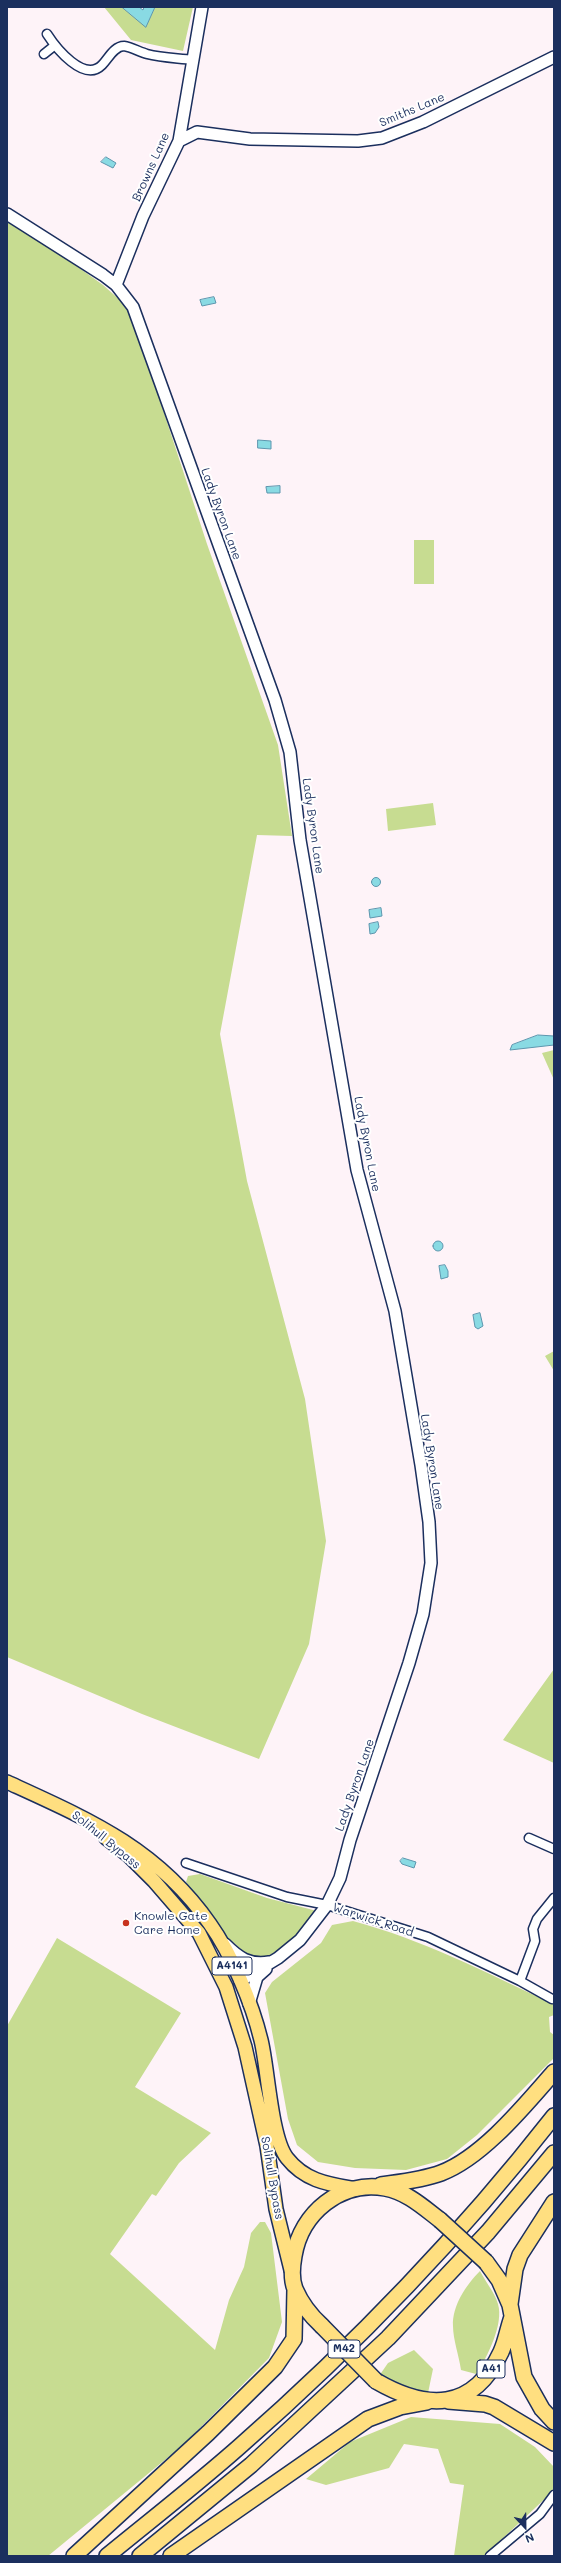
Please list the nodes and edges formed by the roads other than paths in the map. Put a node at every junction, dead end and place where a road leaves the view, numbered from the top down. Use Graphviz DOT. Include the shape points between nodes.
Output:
graph roads {
  1 [pos="202,7"];
  2 [pos="47,34"];
  3 [pos="54,46"];
  4 [pos="44,54"];
  5 [pos="554,56"];
  6 [pos="193,60"];
  7 [pos="184,110"];
  8 [pos="198,132"];
  9 [pos="179,141"];
  10 [pos="7,214"];
  11 [pos="116,285"];
  12 [pos="7,1782"];
  13 [pos="69,1810"];
  14 [pos="530,1838"];
  15 [pos="554,1849"];
  16 [pos="186,1863"];
  17 [pos="554,1898"];
  18 [pos="326,1905"];
  19 [pos="218,1937"];
  20 [pos="273,1961"];
  21 [pos="520,1980"];
  22 [pos="240,1981"];
  23 [pos="552,1999"];
  24 [pos="249,2004"];
  25 [pos="554,2072"];
  26 [pos="254,2085"];
  27 [pos="554,2116"];
  28 [pos="554,2153"];
  29 [pos="362,2188"];
  30 [pos="554,2202"];
  31 [pos="291,2270"];
  32 [pos="295,2289"];
  33 [pos="511,2311"];
  34 [pos="445,2401"];
  35 [pos="427,2402"];
  36 [pos="554,2422"];
  37 [pos="554,2443"];
  38 [pos="554,2495"];
  39 [pos="74,2556"];
  40 [pos="107,2556"];
  41 [pos="140,2556"];
  42 [pos="171,2556"];
  43 [pos="490,2556"];
  1 -- 6 [label="street, Browns Lane"];
  2 -- 3 [label="street"];
  3 -- 4 [label="street"];
  3 -- 6 [label="street" via="84,70 100,67 117,48 126,46 150,55"];
  5 -- 8 [label="street, Smiths Lane" via="431,118 382,138 358,141 273,139"];
  6 -- 7 [label="street, Browns Lane"];
  7 -- 8 [label="street" via="190,125"];
  7 -- 9 [label="street, Browns Lane"];
  8 -- 9 [label="street"];
  9 -- 11 [label="street, Browns Lane" via="143,216"];
  10 -- 11 [label="street, Lady Byron Lane"];
  11 -- 18 [label="street, Lady Byron Lane" via="133,307 275,700 290,752 300,840 357,1170 395,1312 429,1522 431,1563 423,1614 340,1878"];
  12 -- 13 [label="main road, A4141"];
  13 -- 19 [label="main road, Solihull Bypass / A4141" via="134,1846 159,1866 196,1906"];
  13 -- 26 [label="main road, Solihull Bypass / A4141" via="129,1856 199,1933 226,1987"];
  14 -- 15 [label="street"];
  16 -- 18 [label="street, Warwick Road" via="287,1897"];
  17 -- 21 [label="street" via="537,1919 533,1929 535,1941"];
  18 -- 20 [label="street, Lady Byron Lane" via="300,1940"];
  18 -- 21 [label="street, Warwick Road" via="428,1937"];
  19 -- 20 [label="street" via="238,1957 250,1963"];
  19 -- 22 [label="main road, Solihull Bypass / A4141"];
  20 -- 22 [label="street, Lady Byron Lane"];
  20 -- 24 [label="street" via="257,1977"];
  21 -- 23 [label="street, Warwick Road"];
  22 -- 24 [label="main road, Solihull Bypass / A4141"];
  22 -- 26 [label="main road" via="236,1994 244,2014 255,2062"];
  24 -- 29 [label="main road, Solihull Bypass / A4141" via="261,2041 278,2136 286,2156 310,2179 323,2184"];
  25 -- 29 [label="highway" via="495,2134 458,2164 428,2178"];
  26 -- 31 [label="main road, Solihull Bypass / A4141" via="267,2146 276,2209"];
  27 -- 40 [label="highway, M42" via="497,2185 375,2320 239,2447"];
  28 -- 41 [label="highway, M42" via="488,2232 388,2338 251,2465"];
  29 -- 31 [label="highway, A41" via="332,2198 316,2209 301,2232"];
  29 -- 33 [label="highway, A41, bridge" via="398,2192 413,2199 440,2220 486,2262 499,2280"];
  30 -- 33 [label="highway" via="520,2255 515,2270"];
  31 -- 32 [label="highway, A41"];
  32 -- 35 [label="highway, A41, bridge" via="306,2308 376,2381 396,2393"];
  32 -- 39 [label="highway" via="294,2338 275,2367 202,2439"];
  33 -- 34 [label="highway, A41" via="502,2351 492,2367 468,2391"];
  33 -- 36 [label="highway, A41" via="524,2377 542,2409"];
  34 -- 35 [label="highway, A41"];
  34 -- 37 [label="highway, A41" via="494,2407"];
  35 -- 42 [label="highway" via="400,2407 368,2419"];
  38 -- 43 [label="street" via="528,2525 505,2541"];
}
